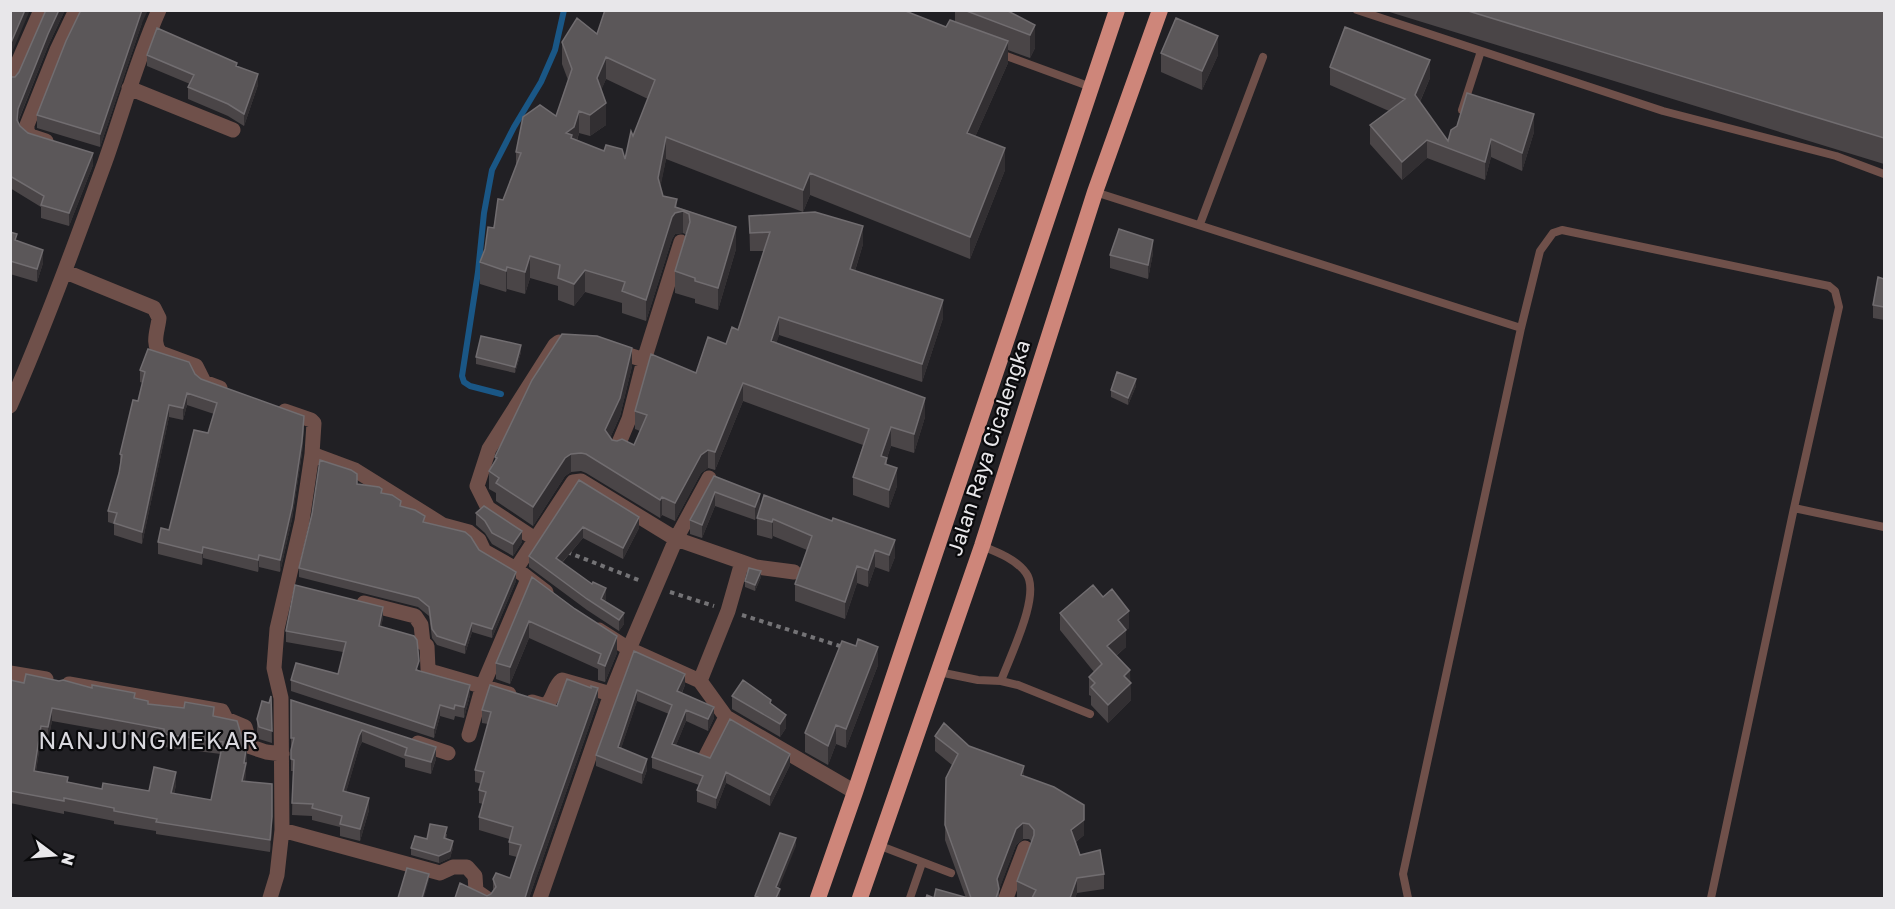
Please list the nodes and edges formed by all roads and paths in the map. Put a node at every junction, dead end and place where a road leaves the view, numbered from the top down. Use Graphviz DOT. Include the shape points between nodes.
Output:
graph roads {
  1 [pos="40,10"];
  2 [pos="76,10"];
  3 [pos="159,10"];
  4 [pos="1117,10"];
  5 [pos="1160,10"];
  6 [pos="1357,10"];
  7 [pos="988,50"];
  8 [pos="1481,51"];
  9 [pos="1263,57"];
  10 [pos="10,81"];
  11 [pos="129,88"];
  12 [pos="1093,88"];
  13 [pos="1458,123"];
  14 [pos="233,130"];
  15 [pos="65,146"];
  16 [pos="1884,174"];
  17 [pos="1095,192"];
  18 [pos="1200,224"];
  19 [pos="681,242"];
  20 [pos="66,272"];
  21 [pos="1521,328"];
  22 [pos="644,360"];
  23 [pos="230,392"];
  24 [pos="10,406"];
  25 [pos="275,407"];
  26 [pos="615,450"];
  27 [pos="312,454"];
  28 [pos="709,478"];
  29 [pos="1794,508"];
  30 [pos="1884,527"];
  31 [pos="535,539"];
  32 [pos="676,539"];
  33 [pos="981,546"];
  34 [pos="742,562"];
  35 [pos="516,569"];
  36 [pos="794,572"];
  37 [pos="528,579"];
  38 [pos="555,598"];
  39 [pos="350,599"];
  40 [pos="590,624"];
  41 [pos="629,649"];
  42 [pos="939,672"];
  43 [pos="10,673"];
  44 [pos="700,681"];
  45 [pos="1000,681"];
  46 [pos="483,686"];
  47 [pos="611,694"];
  48 [pos="1090,714"];
  49 [pos="726,717"];
  50 [pos="469,735"];
  51 [pos="405,739"];
  52 [pos="448,753"];
  53 [pos="282,754"];
  54 [pos="706,756"];
  55 [pos="855,792"];
  56 [pos="282,830"];
  57 [pos="878,845"];
  58 [pos="1025,848"];
  59 [pos="922,863"];
  60 [pos="951,873"];
  61 [pos="270,898"];
  62 [pos="486,898"];
  63 [pos="540,898"];
  64 [pos="818,898"];
  65 [pos="860,898"];
  66 [pos="910,898"];
  67 [pos="1005,898"];
  68 [pos="1408,898"];
  69 [pos="1712,898"];
  1 -- 10 [label="street"];
  2 -- 15 [label="street" via="27,128 31,136"];
  3 -- 11 [label="street"];
  4 -- 12 [label="highway, Jalan Raya Cicalengka"];
  5 -- 17 [label="highway, Jalan Raya Cicalengka"];
  6 -- 8 [label="lane"];
  7 -- 12 [label="lane"];
  8 -- 13 [label="lane"];
  8 -- 16 [label="lane" via="1663,111 1836,156"];
  9 -- 18 [label="lane"];
  11 -- 14 [label="street"];
  11 -- 20 [label="street" via="101,158"];
  12 -- 55 [label="highway, Jalan Raya Cicalengka"];
  17 -- 18 [label="lane"];
  17 -- 33 [label="highway, Jalan Raya Cicalengka"];
  18 -- 21 [label="lane"];
  19 -- 22 [label="street"];
  20 -- 23 [label="street" via="153,308 159,318 155,345 158,350 196,366 204,382"];
  20 -- 24 [label="street"];
  21 -- 29 [label="lane" via="1540,251 1553,233 1562,230 1829,286 1835,291 1839,307"];
  21 -- 68 [label="lane" via="1403,874"];
  22 -- 26 [label="street" via="629,419"];
  22 -- 31 [label="street" via="594,345 559,342 489,449 477,486 488,508"];
  25 -- 27 [label="street" via="314,423"];
  27 -- 35 [label="street" via="355,470 443,525 469,532 484,551"];
  27 -- 53 [label="street" via="293,585 277,629 274,668 286,700"];
  28 -- 32 [label="street"];
  29 -- 30 [label="lane"];
  29 -- 69 [label="lane"];
  31 -- 32 [label="street" via="577,481"];
  31 -- 35 [label="street"];
  32 -- 34 [label="street"];
  32 -- 41 [label="street"];
  33 -- 42 [label="highway, Jalan Raya Cicalengka"];
  33 -- 45 [label="lane" via="1003,555 1025,571 1030,580 1026,614"];
  34 -- 36 [label="street"];
  34 -- 44 [label="street"];
  35 -- 37 [label="street"];
  37 -- 38 [label="street"];
  37 -- 46 [label="street"];
  39 -- 46 [label="street" via="415,616 427,646 428,669"];
  40 -- 41 [label="street"];
  41 -- 44 [label="street"];
  41 -- 47 [label="street"];
  42 -- 45 [label="lane"];
  42 -- 57 [label="highway, Jalan Raya Cicalengka"];
  43 -- 53 [label="street" via="222,711 226,719 245,727 251,747"];
  44 -- 49 [label="street"];
  45 -- 48 [label="lane"];
  46 -- 47 [label="street" via="545,706 562,680"];
  46 -- 50 [label="street"];
  47 -- 63 [label="street"];
  49 -- 54 [label="street"];
  49 -- 55 [label="street"];
  51 -- 52 [label="street"];
  53 -- 56 [label="street"];
  55 -- 64 [label="highway, Jalan Raya Cicalengka"];
  56 -- 61 [label="street"];
  56 -- 62 [label="street" via="440,873 453,867 467,867 475,876 476,891"];
  57 -- 59 [label="lane"];
  57 -- 65 [label="highway, Jalan Raya Cicalengka"];
  58 -- 67 [label="street"];
  59 -- 60 [label="lane"];
  59 -- 66 [label="lane"];
}
